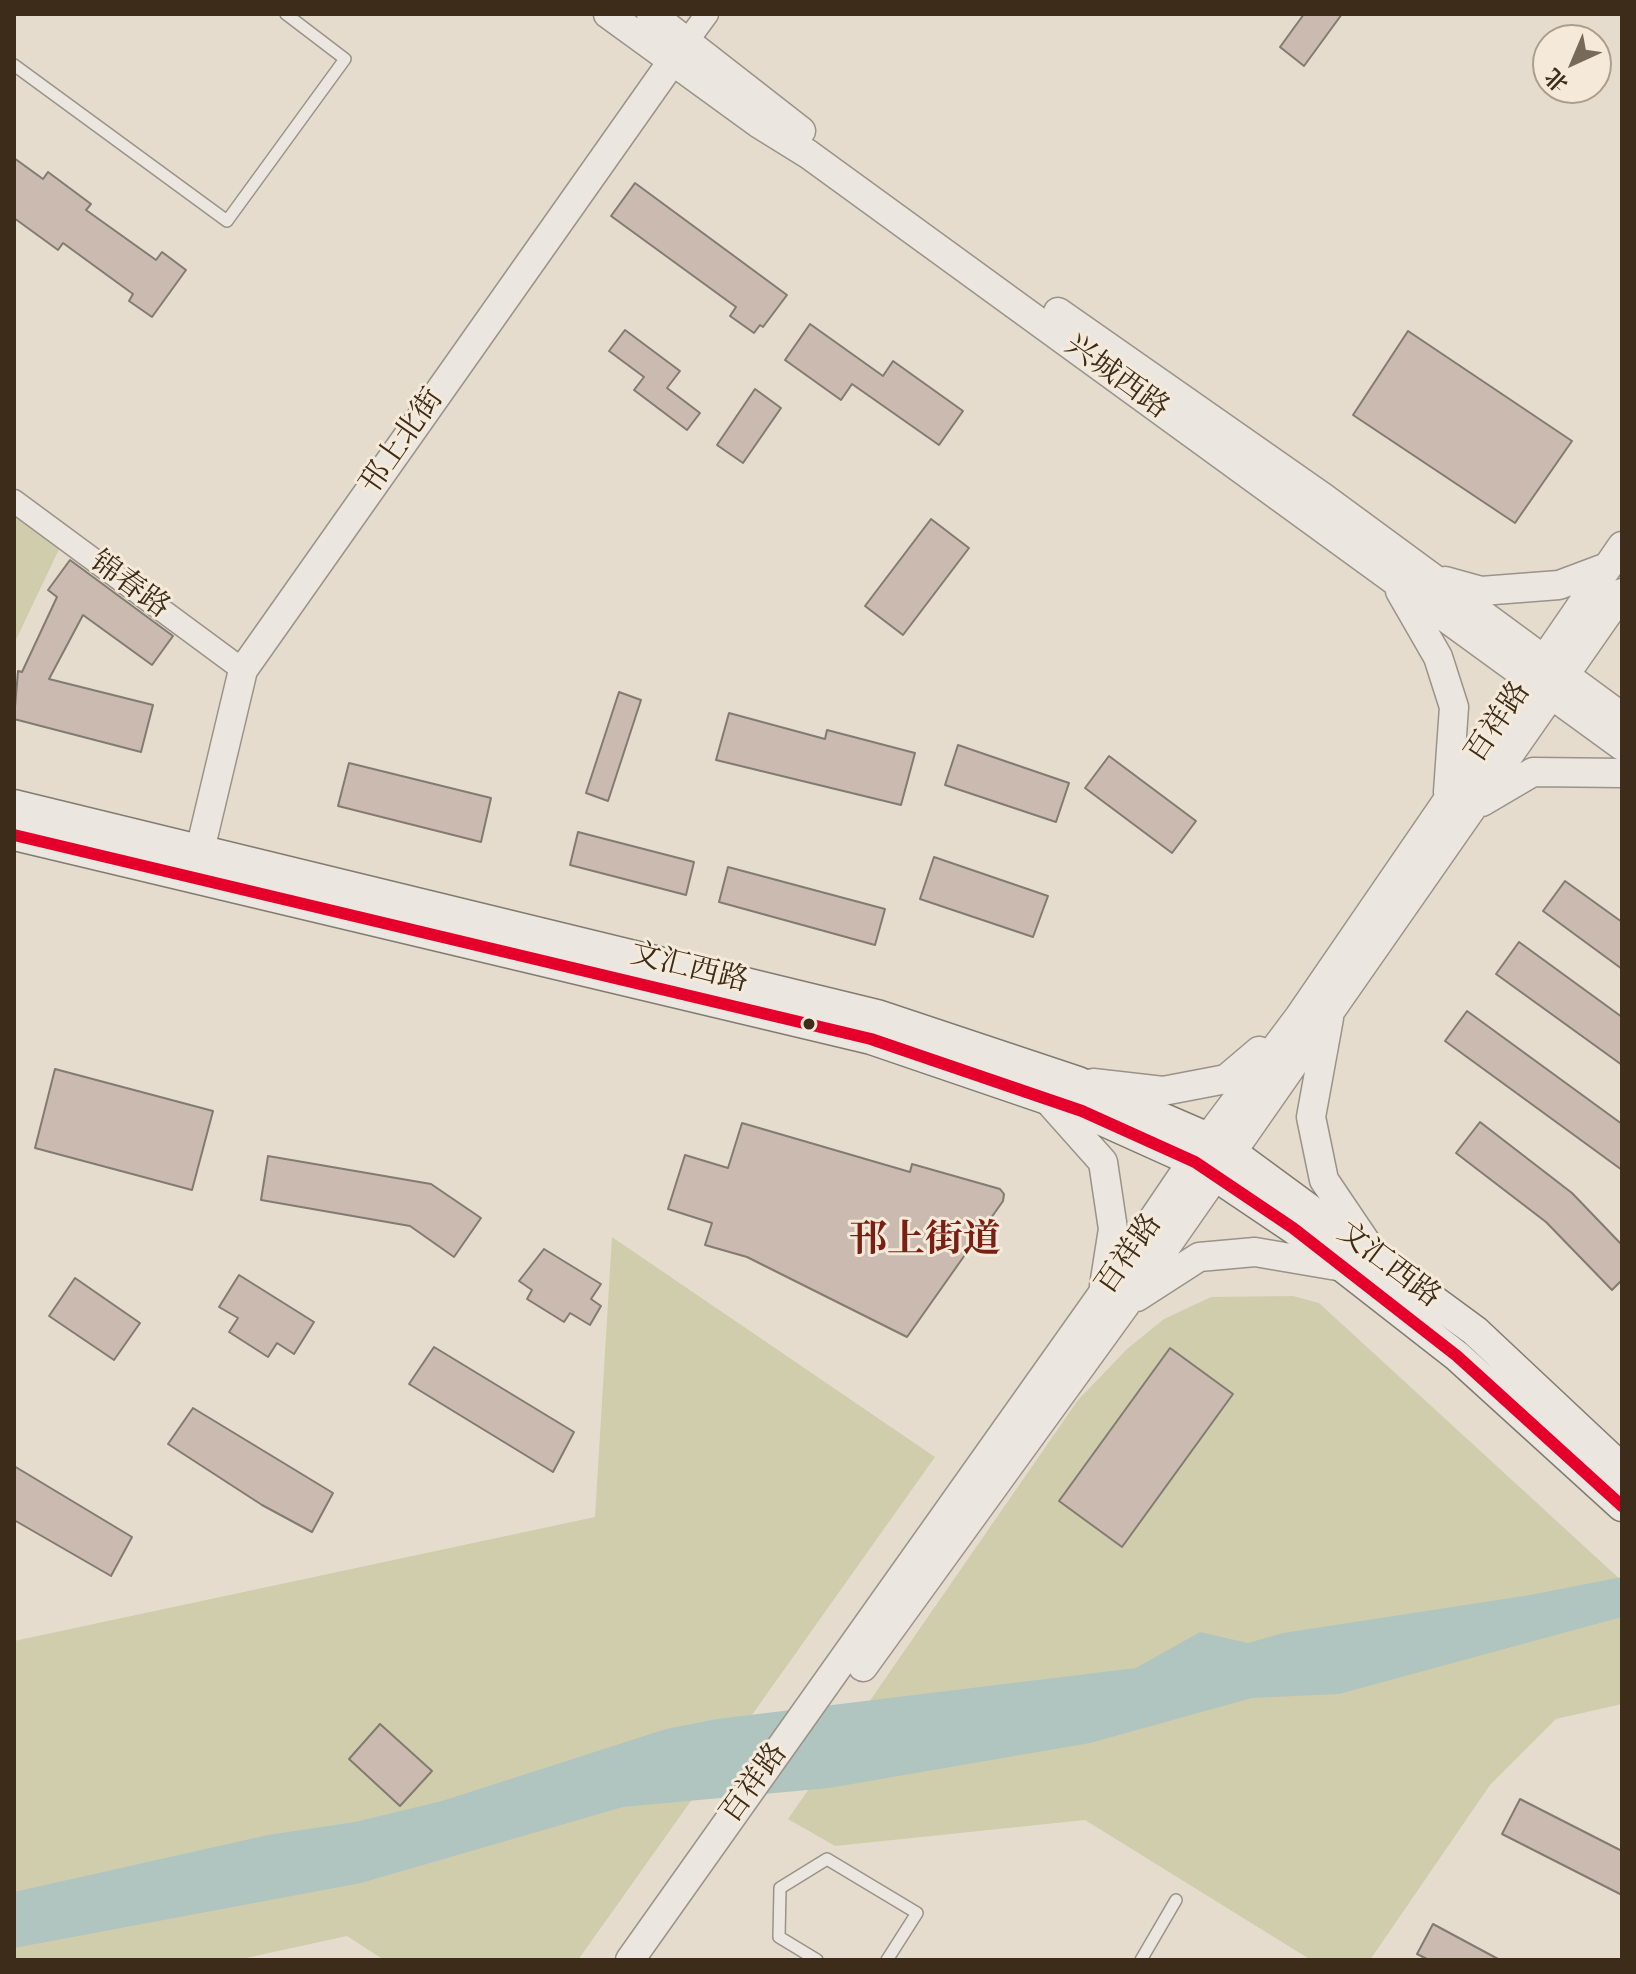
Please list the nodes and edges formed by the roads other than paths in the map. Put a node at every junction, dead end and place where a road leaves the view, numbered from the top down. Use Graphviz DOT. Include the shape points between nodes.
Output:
graph roads {
  1 [pos="286,14"];
  2 [pos="608,14"];
  3 [pos="651,14"];
  4 [pos="707,14"];
  5 [pos="680,51"];
  6 [pos="14,65"];
  7 [pos="14,501"];
  8 [pos="1614,556"];
  9 [pos="1427,576"];
  10 [pos="1393,580"];
  11 [pos="1622,593"];
  12 [pos="243,670"];
  13 [pos="1535,671"];
  14 [pos="1558,687"];
  15 [pos="1622,717"];
  16 [pos="1622,746"];
  17 [pos="1622,773"];
  18 [pos="1461,802"];
  19 [pos="14,805"];
  20 [pos="14,835"];
  21 [pos="201,849"];
  22 [pos="193,879"];
  23 [pos="1330,1009"];
  24 [pos="1299,1017"];
  25 [pos="1078,1082"];
  26 [pos="1046,1098"];
  27 [pos="1212,1156"];
  28 [pos="1376,1258"];
  29 [pos="1343,1267"];
  30 [pos="1115,1298"];
  31 [pos="1622,1469"];
  32 [pos="1622,1506"];
  33 [pos="749,1810"];
  34 [pos="1176,1900"];
  35 [pos="630,1960"];
  36 [pos="652,1960"];
  37 [pos="817,1960"];
  38 [pos="887,1960"];
  39 [pos="1141,1960"];
  1 -- 6 [label="lane" via="345,59 227,221"];
  2 -- 5 [label="street, 兴城西路"];
  3 -- 5 [label="street, 兴城西路"];
  4 -- 5 [label="street"];
  5 -- 9 [label="street, 兴城西路" via="1324,498"];
  5 -- 10 [label="street, 兴城西路" via="846,182"];
  5 -- 12 [label="street, 邗上北街"];
  7 -- 12 [label="street, 锦春路"];
  8 -- 9 [label="street" via="1559,585 1481,591"];
  8 -- 13 [label="street, 百祥路"];
  9 -- 13 [label="street, 兴城西路"];
  10 -- 13 [label="street, 兴城西路"];
  10 -- 18 [label="street" via="1438,657 1454,707"];
  11 -- 14 [label="street, 百祥路"];
  12 -- 21 [label="street, 邗上北街"];
  13 -- 14 [label="street, 兴城西路"];
  13 -- 18 [label="street, 百祥路"];
  14 -- 15 [label="street, 兴城西路"];
  14 -- 16 [label="street, 兴城西路"];
  14 -- 18 [label="street, 百祥路"];
  17 -- 18 [label="street" via="1533,772"];
  18 -- 23 [label="street, 百祥路"];
  18 -- 24 [label="street, 百祥路"];
  19 -- 21 [label="main road, 文汇西路"];
  20 -- 22 [label="main road, 文汇西路"];
  21 -- 22 [label="street, 邗上北街"];
  21 -- 25 [label="main road, 文汇西路" via="877,1015"];
  22 -- 26 [label="main road, 文汇西路" via="871,1039"];
  23 -- 27 [label="street, 百祥路"];
  23 -- 28 [label="street" via="1311,1117 1324,1180"];
  24 -- 25 [label="street" via="1226,1079 1163,1091"];
  24 -- 27 [label="street, 百祥路"];
  25 -- 27 [label="main road, 文汇西路"];
  26 -- 27 [label="main road, 文汇西路"];
  26 -- 30 [label="street" via="1103,1162 1113,1229"];
  27 -- 28 [label="main road, 文汇西路"];
  27 -- 29 [label="main road, 文汇西路"];
  27 -- 30 [label="street, 百祥路"];
  28 -- 31 [label="main road, 文汇西路" via="1475,1331"];
  29 -- 30 [label="street" via="1255,1252 1199,1257"];
  29 -- 32 [label="main road, 文汇西路" via="1457,1356"];
  30 -- 33 [label="street, 百祥路"];
  33 -- 35 [label="street, 百祥路"];
  33 -- 36 [label="street, 百祥路"];
  34 -- 39 [label="lane"];
  37 -- 38 [label="lane" via="779,1937 780,1888 827,1859 917,1913"];
}
